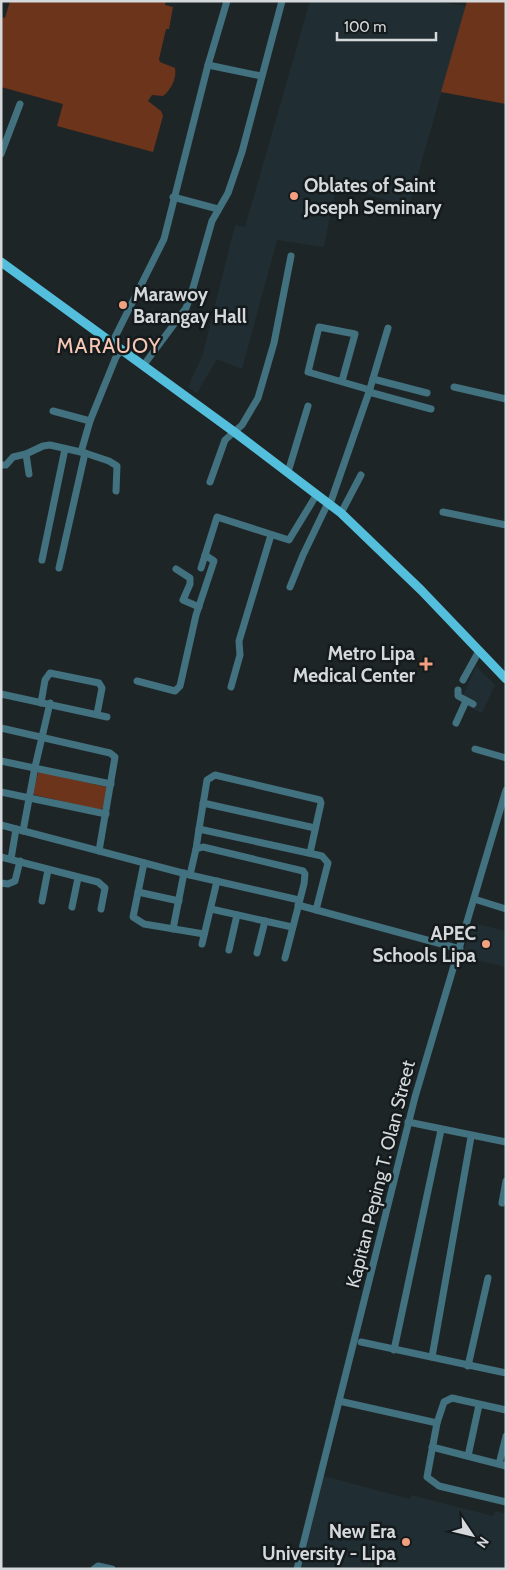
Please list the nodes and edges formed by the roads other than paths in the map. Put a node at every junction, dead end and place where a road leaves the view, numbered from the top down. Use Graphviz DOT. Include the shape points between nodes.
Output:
graph roads {
  1 [pos="227,1"];
  2 [pos="282,1"];
  3 [pos="208,65"];
  4 [pos="261,76"];
  5 [pos="20,104"];
  6 [pos="1,154"];
  7 [pos="173,197"];
  8 [pos="218,209"];
  9 [pos="291,256"];
  10 [pos="1,262"];
  11 [pos="388,328"];
  12 [pos="112,343"];
  13 [pos="121,350"];
  14 [pos="144,366"];
  15 [pos="373,379"];
  16 [pos="342,381"];
  17 [pos="454,387"];
  18 [pos="370,391"];
  19 [pos="427,393"];
  20 [pos="506,400"];
  21 [pos="308,406"];
  22 [pos="431,409"];
  23 [pos="53,411"];
  24 [pos="90,421"];
  25 [pos="234,431"];
  26 [pos="65,449"];
  27 [pos="83,453"];
  28 [pos="26,454"];
  29 [pos="1,465"];
  30 [pos="288,472"];
  31 [pos="29,474"];
  32 [pos="361,475"];
  33 [pos="210,482"];
  34 [pos="116,491"];
  35 [pos="317,494"];
  36 [pos="329,503"];
  37 [pos="443,512"];
  38 [pos="341,513"];
  39 [pos="506,525"];
  40 [pos="271,535"];
  41 [pos="205,555"];
  42 [pos="42,560"];
  43 [pos="59,568"];
  44 [pos="201,568"];
  45 [pos="176,569"];
  46 [pos="290,587"];
  47 [pos="199,607"];
  48 [pos="479,650"];
  49 [pos="506,679"];
  50 [pos="463,680"];
  51 [pos="137,681"];
  52 [pos="231,687"];
  53 [pos="458,690"];
  54 [pos="1,694"];
  55 [pos="41,703"];
  56 [pos="50,703"];
  57 [pos="96,714"];
  58 [pos="108,717"];
  59 [pos="456,723"];
  60 [pos="1,728"];
  61 [pos="41,737"];
  62 [pos="475,749"];
  63 [pos="506,758"];
  64 [pos="1,761"];
  65 [pos="34,767"];
  66 [pos="111,784"];
  67 [pos="506,790"];
  68 [pos="1,792"];
  69 [pos="29,798"];
  70 [pos="203,803"];
  71 [pos="106,814"];
  72 [pos="1,826"];
  73 [pos="315,828"];
  74 [pos="199,829"];
  75 [pos="20,830"];
  76 [pos="196,849"];
  77 [pos="99,851"];
  78 [pos="310,853"];
  79 [pos="1,857"];
  80 [pos="10,859"];
  81 [pos="20,861"];
  82 [pos="144,863"];
  83 [pos="48,870"];
  84 [pos="187,874"];
  85 [pos="78,878"];
  86 [pos="217,881"];
  87 [pos="1,883"];
  88 [pos="138,892"];
  89 [pos="474,899"];
  90 [pos="42,901"];
  91 [pos="179,901"];
  92 [pos="298,902"];
  93 [pos="72,907"];
  94 [pos="506,908"];
  95 [pos="101,909"];
  96 [pos="210,909"];
  97 [pos="316,910"];
  98 [pos="237,915"];
  99 [pos="265,921"];
  100 [pos="292,927"];
  101 [pos="173,929"];
  102 [pos="204,934"];
  103 [pos="202,944"];
  104 [pos="460,949"];
  105 [pos="229,950"];
  106 [pos="257,953"];
  107 [pos="285,958"];
  108 [pos="408,1122"];
  109 [pos="441,1130"];
  110 [pos="471,1137"];
  111 [pos="506,1142"];
  112 [pos="506,1180"];
  113 [pos="502,1204"];
  114 [pos="488,1278"];
  115 [pos="361,1342"];
  116 [pos="394,1350"];
  117 [pos="432,1357"];
  118 [pos="468,1366"];
  119 [pos="506,1373"];
  120 [pos="339,1402"];
  121 [pos="479,1405"];
  122 [pos="506,1410"];
  123 [pos="437,1423"];
  124 [pos="506,1436"];
  125 [pos="432,1448"];
  126 [pos="468,1456"];
  127 [pos="503,1465"];
  128 [pos="506,1502"];
  129 [pos="94,1569"];
  130 [pos="112,1569"];
  131 [pos="298,1569"];
  1 -- 3 [label="street"];
  2 -- 4 [label="street"];
  3 -- 4 [label="street"];
  3 -- 7 [label="street"];
  4 -- 8 [label="street" via="239,160 228,193"];
  5 -- 6 [label="street"];
  7 -- 8 [label="street"];
  7 -- 12 [label="street" via="164,239"];
  8 -- 14 [label="street" via="186,308"];
  9 -- 25 [label="street" via="262,387 246,419"];
  10 -- 12 [label="main road"];
  11 -- 15 [label="street"];
  12 -- 13 [label="main road"];
  13 -- 14 [label="main road"];
  13 -- 24 [label="street"];
  14 -- 25 [label="main road"];
  15 -- 18 [label="street"];
  15 -- 19 [label="street"];
  16 -- 16 [label="street" via="308,372 319,327 355,334"];
  16 -- 18 [label="street"];
  17 -- 20 [label="street"];
  18 -- 22 [label="street"];
  18 -- 36 [label="street"];
  21 -- 30 [label="street"];
  23 -- 24 [label="street"];
  24 -- 27 [label="street"];
  25 -- 30 [label="main road"];
  25 -- 33 [label="street" via="226,440"];
  26 -- 27 [label="street"];
  26 -- 28 [label="street" via="43,446"];
  26 -- 42 [label="street"];
  27 -- 34 [label="street" via="117,466"];
  27 -- 43 [label="street"];
  28 -- 29 [label="street"];
  28 -- 31 [label="street"];
  30 -- 35 [label="main road"];
  32 -- 38 [label="street"];
  35 -- 36 [label="main road"];
  35 -- 40 [label="street" via="289,540"];
  36 -- 38 [label="main road"];
  36 -- 46 [label="street" via="302,555"];
  37 -- 39 [label="street"];
  38 -- 48 [label="main road" via="404,572"];
  40 -- 41 [label="street" via="217,517"];
  40 -- 52 [label="street" via="239,642 240,655"];
  41 -- 44 [label="street"];
  41 -- 47 [label="street" via="214,561"];
  45 -- 47 [label="street" via="190,578 183,600"];
  47 -- 51 [label="street" via="177,690"];
  48 -- 49 [label="main road"];
  48 -- 50 [label="street"];
  53 -- 59 [label="street" via="458,696 470,703"];
  54 -- 55 [label="street"];
  55 -- 56 [label="street"];
  55 -- 57 [label="street" via="45,680 50,673 99,683 102,688"];
  56 -- 57 [label="street"];
  56 -- 61 [label="street"];
  57 -- 58 [label="street"];
  60 -- 61 [label="street"];
  61 -- 65 [label="street"];
  61 -- 66 [label="street" via="113,754 116,760"];
  62 -- 63 [label="street"];
  64 -- 65 [label="street"];
  65 -- 66 [label="street"];
  65 -- 69 [label="street"];
  66 -- 71 [label="street"];
  67 -- 89 [label="street, Kapitan Peping T. Olan Street"];
  68 -- 69 [label="street"];
  69 -- 71 [label="street"];
  69 -- 75 [label="street"];
  70 -- 73 [label="street"];
  70 -- 73 [label="street" via="207,780 215,775 224,777 316,798 321,803"];
  70 -- 74 [label="street"];
  71 -- 77 [label="street"];
  72 -- 75 [label="street"];
  73 -- 78 [label="street"];
  74 -- 76 [label="street"];
  74 -- 78 [label="street"];
  75 -- 77 [label="street"];
  75 -- 80 [label="street"];
  76 -- 84 [label="street"];
  76 -- 92 [label="street" via="209,848 302,871 305,874"];
  77 -- 82 [label="street"];
  78 -- 97 [label="street" via="322,856 328,863"];
  79 -- 80 [label="street"];
  80 -- 81 [label="street"];
  81 -- 83 [label="street"];
  81 -- 87 [label="street" via="15,882"];
  82 -- 84 [label="street"];
  82 -- 88 [label="street"];
  83 -- 85 [label="street"];
  83 -- 90 [label="street"];
  84 -- 86 [label="street"];
  84 -- 91 [label="street"];
  85 -- 93 [label="street"];
  85 -- 95 [label="street" via="105,888"];
  86 -- 92 [label="street"];
  86 -- 96 [label="street"];
  88 -- 91 [label="street"];
  88 -- 101 [label="street" via="134,917 138,922"];
  89 -- 94 [label="street"];
  89 -- 104 [label="street, Kapitan Peping T. Olan Street"];
  91 -- 101 [label="street"];
  92 -- 97 [label="street"];
  92 -- 100 [label="street"];
  96 -- 98 [label="street"];
  96 -- 102 [label="street"];
  97 -- 104 [label="street"];
  98 -- 99 [label="street"];
  98 -- 105 [label="street"];
  99 -- 100 [label="street"];
  99 -- 106 [label="street"];
  100 -- 107 [label="street"];
  101 -- 102 [label="street"];
  102 -- 103 [label="street"];
  104 -- 108 [label="street, Kapitan Peping T. Olan Street"];
  108 -- 109 [label="street"];
  108 -- 120 [label="street, Kapitan Peping T. Olan Street"];
  109 -- 110 [label="street"];
  109 -- 116 [label="street"];
  110 -- 111 [label="street"];
  110 -- 117 [label="street"];
  112 -- 113 [label="street"];
  114 -- 118 [label="street"];
  115 -- 116 [label="street"];
  116 -- 117 [label="street"];
  117 -- 118 [label="street"];
  118 -- 119 [label="street"];
  120 -- 123 [label="street"];
  120 -- 131 [label="street, Kapitan Peping T. Olan Street"];
  121 -- 122 [label="street"];
  121 -- 123 [label="street" via="448,1399"];
  121 -- 126 [label="street"];
  123 -- 125 [label="street"];
  124 -- 127 [label="street"];
  125 -- 126 [label="street"];
  125 -- 128 [label="street" via="427,1477 432,1483"];
  126 -- 127 [label="street"];
  129 -- 130 [label="street" via="98,1566"];
}
